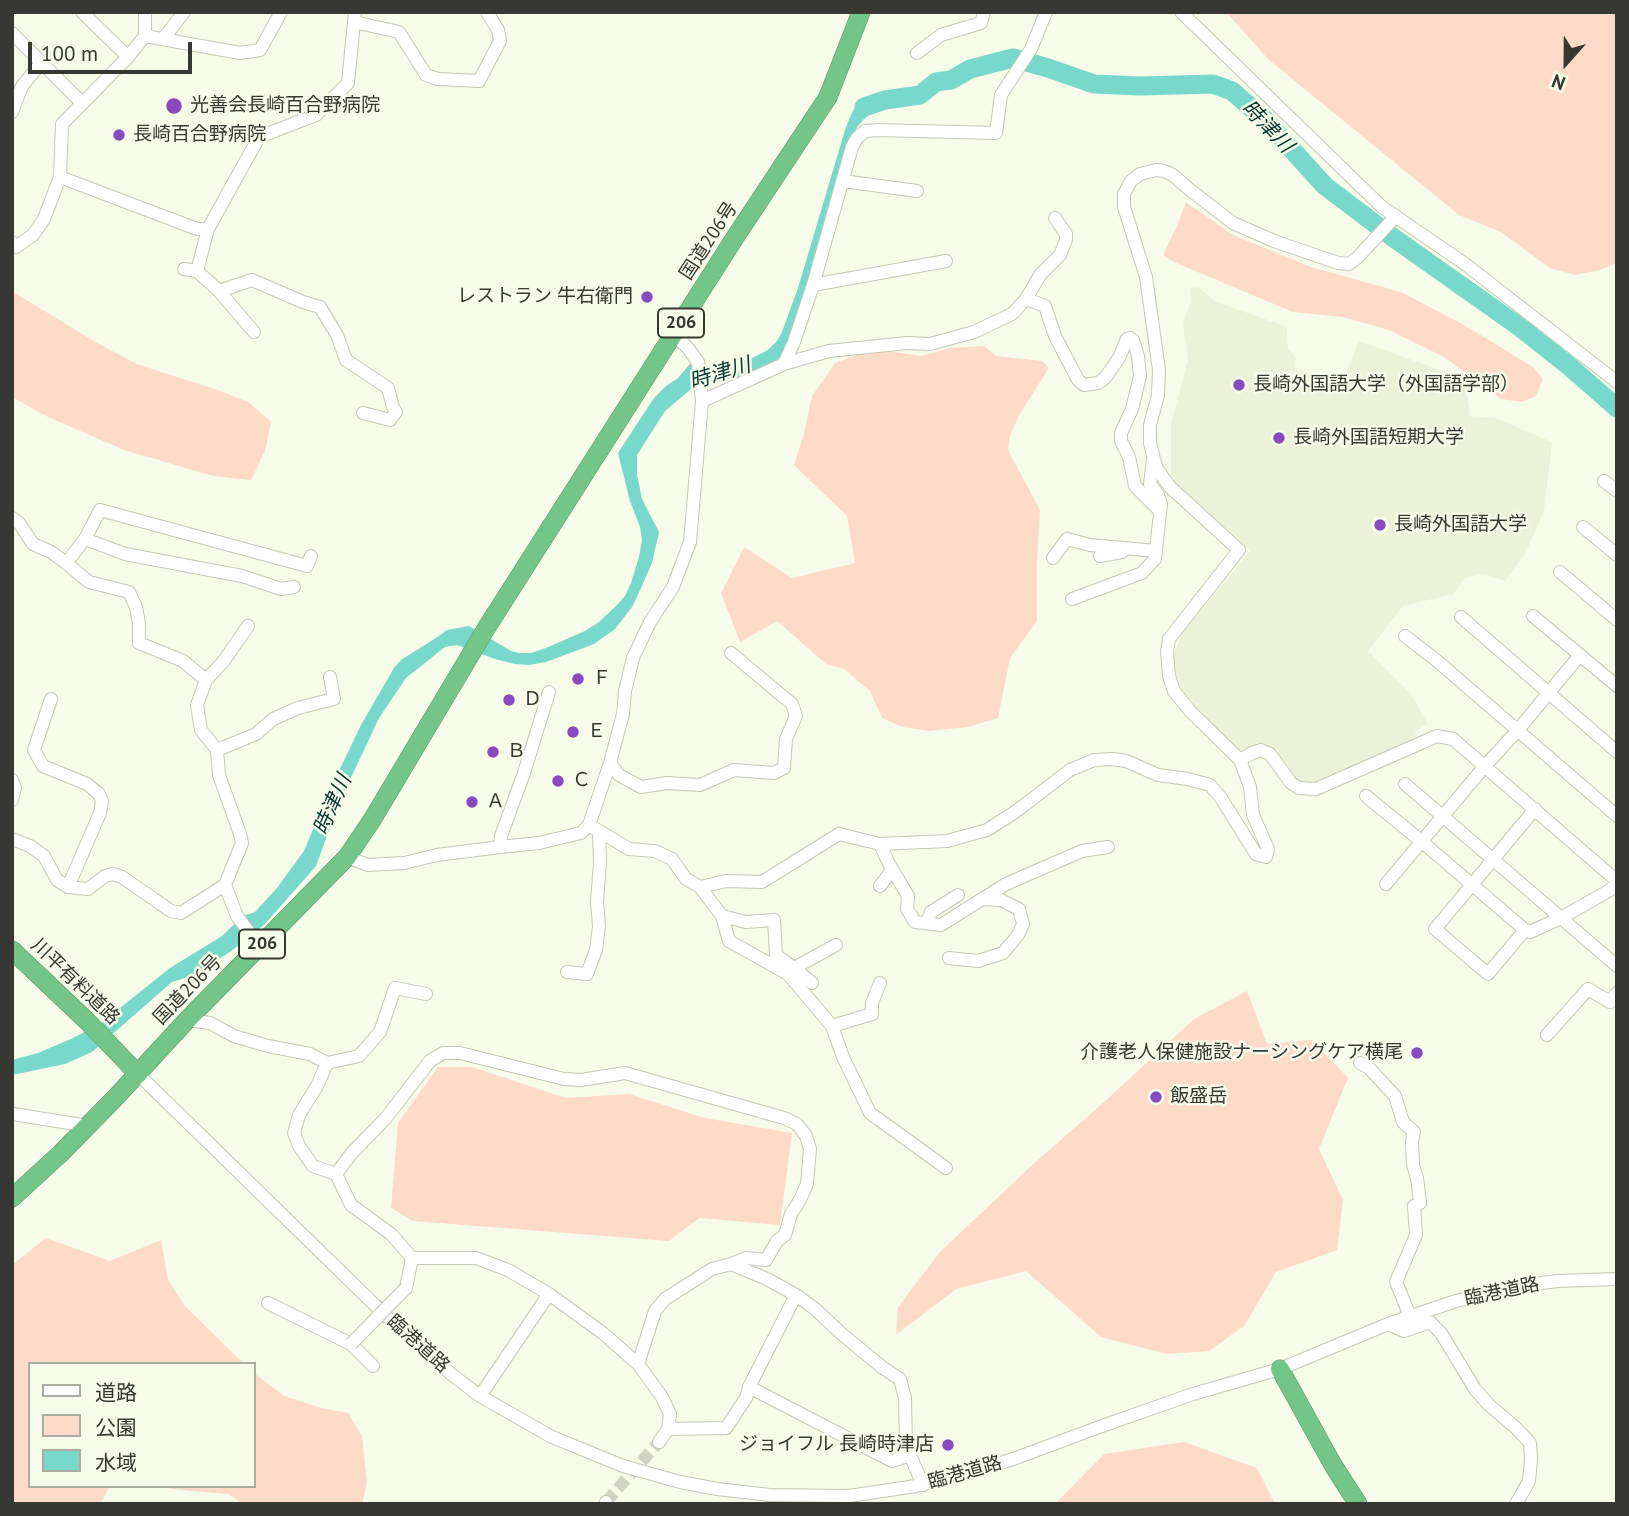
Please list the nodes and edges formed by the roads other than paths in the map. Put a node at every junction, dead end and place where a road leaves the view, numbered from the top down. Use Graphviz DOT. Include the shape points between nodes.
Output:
graph roads {
  1 [pos="82,12"];
  2 [pos="145,12"];
  3 [pos="184,12"];
  4 [pos="486,12"];
  5 [pos="861,12"];
  6 [pos="984,12"];
  7 [pos="1046,12"];
  8 [pos="1181,12"];
  9 [pos="280,13"];
  10 [pos="354,17"];
  11 [pos="12,33"];
  12 [pos="145,36"];
  13 [pos="163,39"];
  14 [pos="917,52"];
  15 [pos="128,57"];
  16 [pos="42,62"];
  17 [pos="82,103"];
  18 [pos="12,112"];
  19 [pos="60,177"];
  20 [pos="843,181"];
  21 [pos="917,191"];
  22 [pos="1396,216"];
  23 [pos="1055,218"];
  24 [pos="208,229"];
  25 [pos="14,246"];
  26 [pos="946,261"];
  27 [pos="184,269"];
  28 [pos="197,271"];
  29 [pos="813,285"];
  30 [pos="219,291"];
  31 [pos="1026,299"];
  32 [pos="254,332"];
  33 [pos="674,335"];
  34 [pos="784,364"];
  35 [pos="1617,382"];
  36 [pos="702,401"];
  37 [pos="363,413"];
  38 [pos="1154,459"];
  39 [pos="1604,481"];
  40 [pos="1617,491"];
  41 [pos="1160,512"];
  42 [pos="12,518"];
  43 [pos="1583,527"];
  44 [pos="85,539"];
  45 [pos="1132,549"];
  46 [pos="1156,551"];
  47 [pos="1617,555"];
  48 [pos="311,556"];
  49 [pos="1100,556"];
  50 [pos="1053,558"];
  51 [pos="66,563"];
  52 [pos="1560,572"];
  53 [pos="294,587"];
  54 [pos="1072,599"];
  55 [pos="1533,616"];
  56 [pos="1461,617"];
  57 [pos="1617,620"];
  58 [pos="248,626"];
  59 [pos="1405,636"];
  60 [pos="731,653"];
  61 [pos="1580,655"];
  62 [pos="330,677"];
  63 [pos="205,680"];
  64 [pos="1617,686"];
  65 [pos="549,692"];
  66 [pos="1548,692"];
  67 [pos="51,699"];
  68 [pos="1518,730"];
  69 [pos="217,750"];
  70 [pos="1617,752"];
  71 [pos="1240,760"];
  72 [pos="610,763"];
  73 [pos="1484,767"];
  74 [pos="12,780"];
  75 [pos="1405,784"];
  76 [pos="1366,796"];
  77 [pos="12,800"];
  78 [pos="1535,809"];
  79 [pos="1617,816"];
  80 [pos="1442,817"];
  81 [pos="594,828"];
  82 [pos="12,839"];
  83 [pos="1421,841"];
  84 [pos="880,844"];
  85 [pos="500,846"];
  86 [pos="1108,847"];
  87 [pos="347,857"];
  88 [pos="1493,859"];
  89 [pos="892,870"];
  90 [pos="1617,882"];
  91 [pos="1386,884"];
  92 [pos="225,885"];
  93 [pos="1471,885"];
  94 [pos="880,886"];
  95 [pos="68,887"];
  96 [pos="700,887"];
  97 [pos="958,895"];
  98 [pos="984,899"];
  99 [pos="722,916"];
  100 [pos="1560,918"];
  101 [pos="927,923"];
  102 [pos="1525,930"];
  103 [pos="256,942"];
  104 [pos="836,945"];
  105 [pos="12,950"];
  106 [pos="949,958"];
  107 [pos="12,960"];
  108 [pos="1617,966"];
  109 [pos="794,968"];
  110 [pos="567,972"];
  111 [pos="812,983"];
  112 [pos="880,983"];
  113 [pos="1617,993"];
  114 [pos="426,994"];
  115 [pos="187,1020"];
  116 [pos="83,1023"];
  117 [pos="832,1026"];
  118 [pos="1547,1035"];
  119 [pos="327,1063"];
  120 [pos="1360,1063"];
  121 [pos="138,1074"];
  122 [pos="13,1114"];
  123 [pos="88,1126"];
  124 [pos="946,1168"];
  125 [pos="336,1174"];
  126 [pos="12,1198"];
  127 [pos="412,1258"];
  128 [pos="731,1264"];
  129 [pos="1617,1279"];
  130 [pos="549,1294"];
  131 [pos="796,1295"];
  132 [pos="268,1303"];
  133 [pos="1410,1316"];
  134 [pos="1388,1324"];
  135 [pos="351,1344"];
  136 [pos="638,1364"];
  137 [pos="373,1366"];
  138 [pos="1280,1369"];
  139 [pos="749,1387"];
  140 [pos="480,1396"];
  141 [pos="668,1429"];
  142 [pos="659,1442"];
  143 [pos="910,1454"];
  144 [pos="923,1485"];
  145 [pos="1358,1504"];
  146 [pos="1516,1504"];
  1 -- 15 [label="street"];
  2 -- 12 [label="street"];
  3 -- 13 [label="street"];
  4 -- 10 [label="street" via="500,41 479,81 426,75 399,32"];
  5 -- 33 [label="highway, 国道206号 / 206" via="828,97"];
  6 -- 14 [label="street" via="981,23 940,35"];
  7 -- 20 [label="street" via="1031,49 1001,96 996,134 865,131 852,147"];
  8 -- 22 [label="street"];
  9 -- 13 [label="street" via="260,50 240,53"];
  10 -- 24 [label="street" via="348,83 316,115 259,137"];
  11 -- 16 [label="street"];
  12 -- 13 [label="street"];
  12 -- 15 [label="street"];
  15 -- 17 [label="street"];
  16 -- 17 [label="street"];
  16 -- 18 [label="street" via="22,86"];
  17 -- 19 [label="street" via="62,124"];
  19 -- 24 [label="street" via="197,229"];
  19 -- 25 [label="street" via="44,219 33,235"];
  20 -- 21 [label="street"];
  20 -- 29 [label="street"];
  22 -- 35 [label="street"];
  22 -- 38 [label="street" via="1349,264 1338,264 1233,223 1164,171 1148,171 1131,181 1124,207 1146,277 1159,370 1150,425"];
  23 -- 31 [label="street" via="1066,240"];
  24 -- 28 [label="street"];
  26 -- 29 [label="street"];
  27 -- 28 [label="street"];
  28 -- 30 [label="street"];
  29 -- 34 [label="street"];
  30 -- 32 [label="street"];
  30 -- 37 [label="street" via="252,280 320,307 346,360 388,388 396,412 390,420"];
  31 -- 34 [label="street" via="1013,314 974,332 930,344 906,342 829,351"];
  31 -- 41 [label="street" via="1045,306 1061,347 1084,385 1105,379 1127,339 1133,340 1140,376 1121,441 1135,485"];
  33 -- 36 [label="street" via="698,362"];
  33 -- 87 [label="highway, 国道206号 / 206"];
  34 -- 36 [label="street"];
  36 -- 72 [label="street" via="690,542 673,587 633,658"];
  38 -- 41 [label="street" via="1150,484 1158,495"];
  38 -- 71 [label="street" via="1170,487 1239,550 1169,639 1167,652 1174,691"];
  39 -- 40 [label="street"];
  41 -- 46 [label="street"];
  42 -- 51 [label="street" via="33,544"];
  43 -- 47 [label="street"];
  44 -- 48 [label="street" via="100,510 307,566"];
  44 -- 51 [label="street"];
  44 -- 53 [label="street" via="125,554 242,576 281,589"];
  45 -- 46 [label="street"];
  45 -- 49 [label="street"];
  45 -- 50 [label="street" via="1090,545 1065,535"];
  46 -- 54 [label="street" via="1156,559 1142,573"];
  51 -- 63 [label="street" via="89,582 129,592 136,607 139,643 183,661"];
  52 -- 57 [label="street"];
  55 -- 61 [label="street"];
  56 -- 66 [label="street"];
  58 -- 63 [label="street"];
  59 -- 68 [label="street"];
  60 -- 72 [label="street" via="792,704 796,716 786,739 784,768 774,774 734,770 700,785 640,787 619,775"];
  61 -- 64 [label="street"];
  61 -- 66 [label="street"];
  62 -- 69 [label="street" via="334,699 298,708 273,719 256,734"];
  63 -- 69 [label="street" via="197,705 201,730"];
  65 -- 85 [label="street"];
  66 -- 68 [label="street"];
  66 -- 70 [label="street"];
  67 -- 95 [label="street" via="34,750 43,766 87,784 102,801"];
  68 -- 73 [label="street"];
  68 -- 79 [label="street"];
  69 -- 92 [label="street" via="219,775 242,843"];
  71 -- 73 [label="street" via="1261,750 1270,754 1291,783 1316,789 1437,736 1453,739"];
  71 -- 84 [label="street" via="1250,787 1253,815 1268,849 1266,857 1256,854 1210,785 1158,775 1112,759 1094,760 1070,770 987,830 947,841"];
  72 -- 81 [label="street"];
  73 -- 78 [label="street"];
  73 -- 80 [label="street"];
  74 -- 77 [label="street"];
  75 -- 80 [label="street"];
  76 -- 83 [label="street"];
  78 -- 88 [label="street"];
  78 -- 90 [label="street"];
  80 -- 83 [label="street"];
  80 -- 88 [label="street"];
  81 -- 85 [label="street" via="539,843"];
  81 -- 96 [label="street" via="629,849 654,851 672,859 686,879"];
  81 -- 110 [label="street" via="600,862 596,950 587,974"];
  82 -- 95 [label="street" via="44,856 57,880"];
  83 -- 91 [label="street"];
  83 -- 93 [label="street"];
  84 -- 89 [label="street"];
  84 -- 96 [label="street" via="839,834 762,882 726,881"];
  85 -- 87 [label="street" via="404,863 368,865"];
  86 -- 98 [label="street" via="1082,851 1006,884"];
  87 -- 103 [label="highway, 国道206号 / 206"];
  88 -- 93 [label="street"];
  88 -- 100 [label="street"];
  89 -- 94 [label="street"];
  89 -- 101 [label="street" via="908,896 907,909 915,922"];
  90 -- 100 [label="street"];
  92 -- 95 [label="street" via="181,913 113,873 88,889"];
  92 -- 103 [label="street" via="237,916"];
  93 -- 102 [label="street"];
  93 -- 102 [label="street" via="1434,929 1488,974"];
  96 -- 99 [label="street"];
  97 -- 101 [label="street" via="931,912"];
  98 -- 101 [label="street" via="941,925"];
  98 -- 106 [label="street" via="1001,900 1019,909 1023,924 1018,935 1003,953 978,961"];
  99 -- 109 [label="street" via="746,922 774,920 776,954"];
  99 -- 117 [label="street" via="729,941 788,974"];
  100 -- 102 [label="street" via="1530,932"];
  100 -- 108 [label="street"];
  103 -- 115 [label="highway, 国道206号 / 206"];
  104 -- 109 [label="street"];
  105 -- 116 [label="highway, 川平有料道路"];
  107 -- 116 [label="highway, 川平有料道路"];
  109 -- 111 [label="street"];
  112 -- 117 [label="street" via="872,1014"];
  113 -- 118 [label="street" via="1609,1002 1588,989"];
  114 -- 119 [label="street" via="395,988 380,1032 359,1055"];
  115 -- 119 [label="street" via="210,1023 234,1036 310,1054"];
  115 -- 121 [label="highway, 国道206号 / 206"];
  116 -- 121 [label="highway, 川平有料道路"];
  117 -- 124 [label="street" via="870,1113"];
  119 -- 125 [label="street" via="294,1133 313,1166"];
  120 -- 133 [label="street" via="1395,1096 1404,1122 1414,1132 1413,1165 1420,1203 1414,1206 1416,1235 1396,1282"];
  121 -- 123 [label="highway, 国道206号 / 206"];
  121 -- 140 [label="street, 臨港道路" via="384,1314"];
  122 -- 123 [label="street"];
  123 -- 126 [label="highway, 国道206号 / 206"];
  125 -- 127 [label="street" via="351,1205 391,1234"];
  125 -- 128 [label="street" via="430,1061 443,1053 564,1079 625,1073 784,1118 797,1124 806,1136 810,1149 807,1184 785,1235 766,1260 746,1258"];
  127 -- 130 [label="street" via="476,1258"];
  127 -- 135 [label="street, bridge" via="406,1288"];
  128 -- 131 [label="street"];
  128 -- 136 [label="street" via="712,1269 665,1299 655,1311"];
  129 -- 133 [label="street, 臨港道路" via="1518,1286"];
  130 -- 136 [label="street"];
  130 -- 140 [label="street"];
  131 -- 139 [label="street"];
  131 -- 143 [label="street" via="900,1379"];
  132 -- 135 [label="street"];
  133 -- 134 [label="street, 臨港道路"];
  134 -- 138 [label="street, 臨港道路"];
  134 -- 146 [label="street" via="1404,1331 1430,1322 1475,1389 1530,1443 1529,1481"];
  135 -- 137 [label="street"];
  136 -- 141 [label="street" via="670,1414"];
  138 -- 144 [label="street, 臨港道路"];
  138 -- 145 [label="highway"];
  139 -- 141 [label="street" via="726,1428"];
  139 -- 143 [label="street" via="892,1461"];
  140 -- 144 [label="street, 臨港道路" via="552,1437 623,1466 680,1482 770,1495 849,1496"];
  141 -- 142 [label="street"];
  143 -- 144 [label="street"];
}
